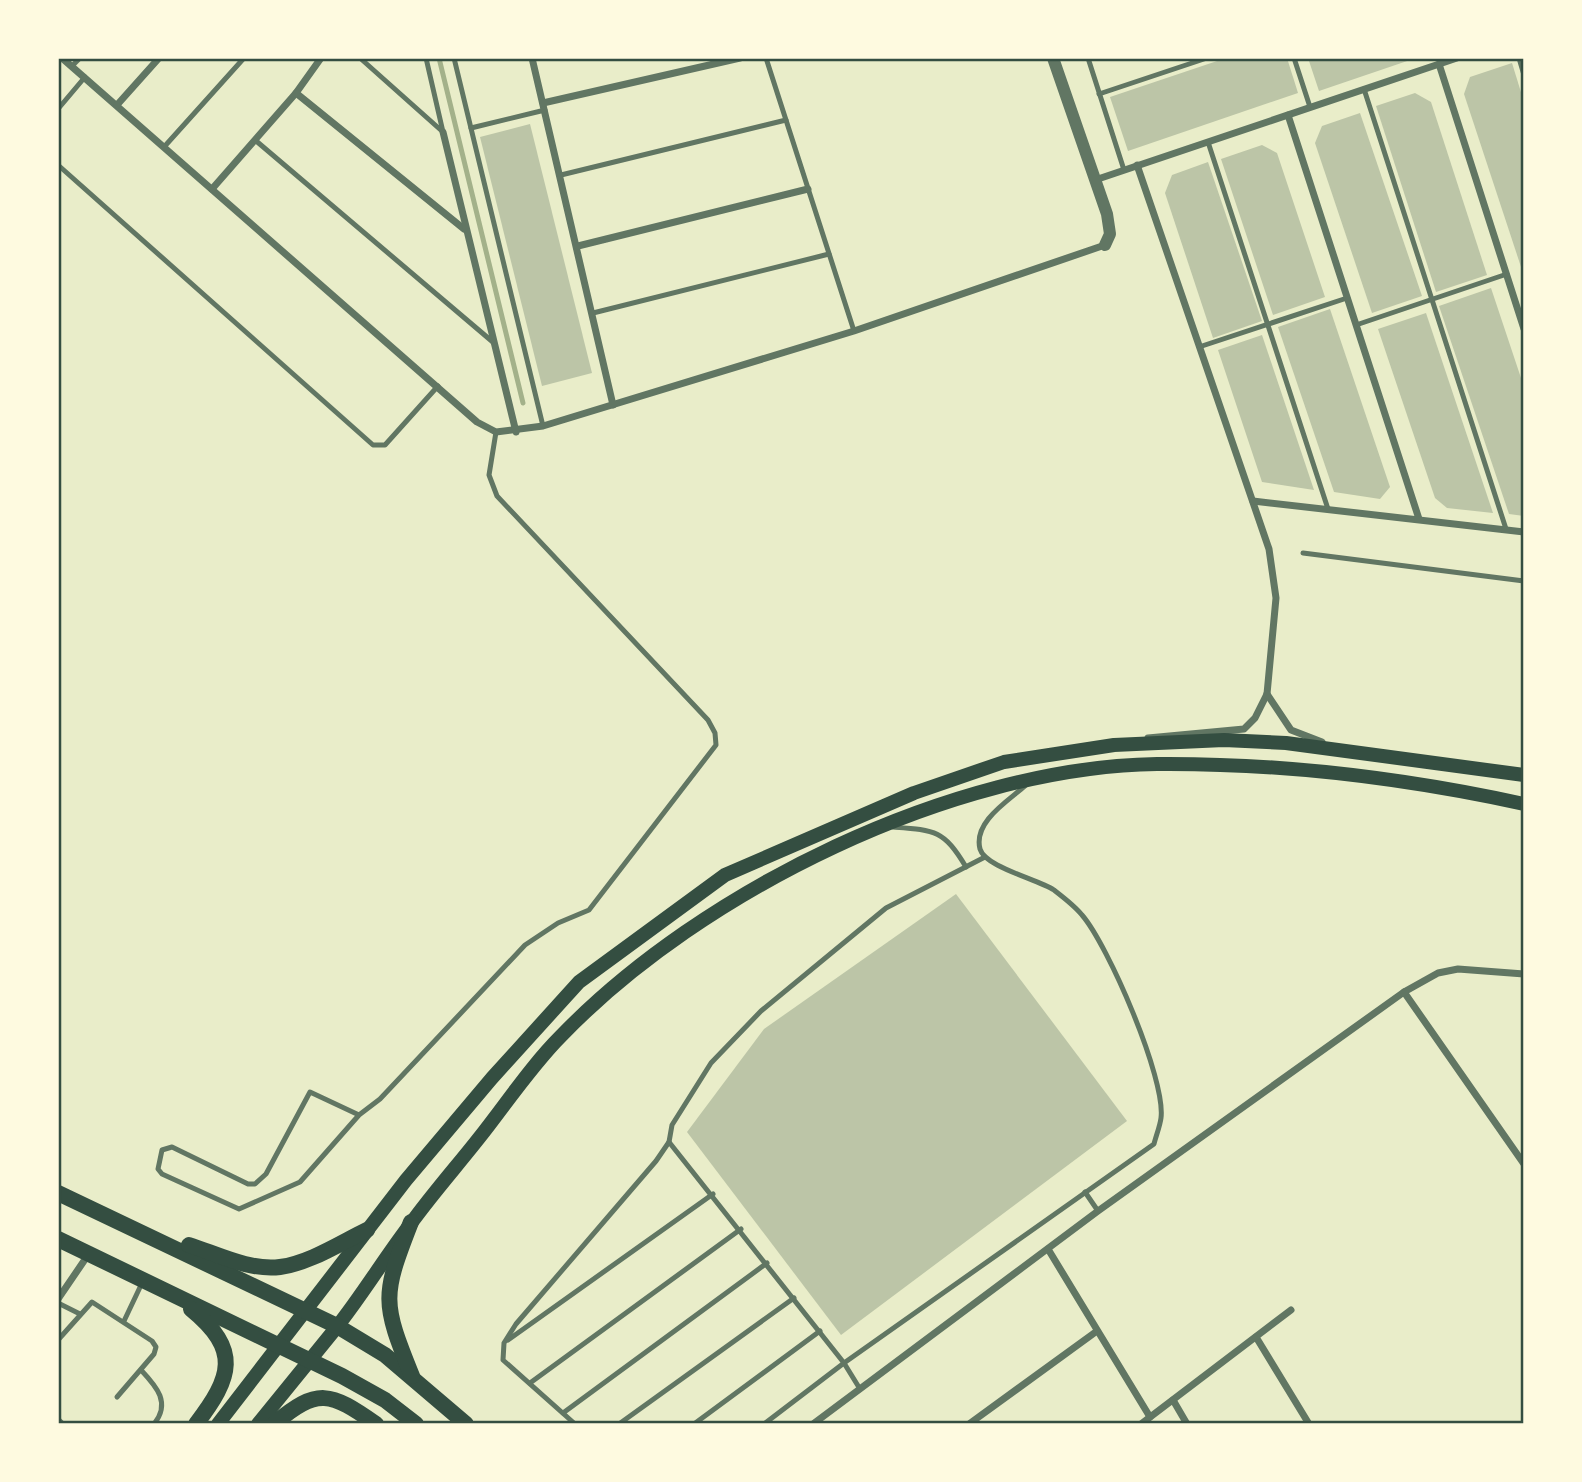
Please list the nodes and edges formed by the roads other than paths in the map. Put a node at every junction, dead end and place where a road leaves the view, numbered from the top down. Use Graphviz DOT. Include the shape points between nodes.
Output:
graph roads {
  1 [pos="62,58"];
  2 [pos="80,58"];
  3 [pos="159,58"];
  4 [pos="244,58"];
  5 [pos="321,58"];
  6 [pos="359,58"];
  7 [pos="426,58"];
  8 [pos="454,58"];
  9 [pos="532,58"];
  10 [pos="740,58"];
  11 [pos="766,58"];
  12 [pos="1053,58"];
  13 [pos="1087,58"];
  14 [pos="1207,58"];
  15 [pos="1294,58"];
  16 [pos="1457,58"];
  17 [pos="1519,58"];
  18 [pos="1439,64"];
  19 [pos="72,66"];
  20 [pos="1524,75"];
  21 [pos="85,77"];
  22 [pos="1364,89"];
  23 [pos="296,93"];
  24 [pos="1099,94"];
  25 [pos="117,105"];
  26 [pos="544,106"];
  27 [pos="1310,107"];
  28 [pos="58,109"];
  29 [pos="1288,114"];
  30 [pos="786,120"];
  31 [pos="471,128"];
  32 [pos="443,132"];
  33 [pos="255,140"];
  34 [pos="1208,142"];
  35 [pos="164,147"];
  36 [pos="58,165"];
  37 [pos="1137,165"];
  38 [pos="1124,170"];
  39 [pos="561,176"];
  40 [pos="1096,180"];
  41 [pos="212,189"];
  42 [pos="808,189"];
  43 [pos="465,230"];
  44 [pos="1105,245"];
  45 [pos="578,246"];
  46 [pos="829,254"];
  47 [pos="1507,274"];
  48 [pos="1347,298"];
  49 [pos="1432,299"];
  50 [pos="593,313"];
  51 [pos="1523,319"];
  52 [pos="1268,324"];
  53 [pos="1356,325"];
  54 [pos="1524,329"];
  55 [pos="854,331"];
  56 [pos="494,343"];
  57 [pos="1199,347"];
  58 [pos="438,386"];
  59 [pos="613,405"];
  60 [pos="543,426"];
  61 [pos="496,432"];
  62 [pos="516,432"];
  63 [pos="1253,501"];
  64 [pos="1328,509"];
  65 [pos="1419,519"];
  66 [pos="1506,530"];
  67 [pos="1524,532"];
  68 [pos="1303,553"];
  69 [pos="1524,581"];
  70 [pos="1267,694"];
  71 [pos="1114,745"];
  72 [pos="1347,751"];
  73 [pos="1524,775"];
  74 [pos="1032,780"];
  75 [pos="1524,804"];
  76 [pos="886,826"];
  77 [pos="985,857"];
  78 [pos="966,867"];
  79 [pos="1524,974"];
  80 [pos="1404,992"];
  81 [pos="359,1115"];
  82 [pos="669,1142"];
  83 [pos="1524,1164"];
  84 [pos="1085,1192"];
  85 [pos="58,1193"];
  86 [pos="713,1194"];
  87 [pos="1098,1211"];
  88 [pos="411,1222"];
  89 [pos="123,1224"];
  90 [pos="741,1229"];
  91 [pos="367,1230"];
  92 [pos="58,1238"];
  93 [pos="1048,1249"];
  94 [pos="89,1254"];
  95 [pos="767,1264"];
  96 [pos="143,1280"];
  97 [pos="170,1292"];
  98 [pos="794,1298"];
  99 [pos="58,1301"];
  100 [pos="307,1310"];
  101 [pos="1291,1310"];
  102 [pos="80,1314"];
  103 [pos="124,1321"];
  104 [pos="337,1326"];
  105 [pos="820,1331"];
  106 [pos="1097,1331"];
  107 [pos="1256,1337"];
  108 [pos="58,1340"];
  109 [pos="504,1343"];
  110 [pos="282,1345"];
  111 [pos="309,1359"];
  112 [pos="844,1363"];
  113 [pos="141,1370"];
  114 [pos="415,1381"];
  115 [pos="530,1383"];
  116 [pos="860,1389"];
  117 [pos="117,1397"];
  118 [pos="1173,1400"];
  119 [pos="563,1413"];
  120 [pos="1150,1417"];
  121 [pos="58,1419"];
  122 [pos="63,1424"];
  123 [pos="154,1424"];
  124 [pos="196,1424"];
  125 [pos="218,1424"];
  126 [pos="258,1424"];
  127 [pos="274,1424"];
  128 [pos="376,1424"];
  129 [pos="416,1424"];
  130 [pos="466,1424"];
  131 [pos="575,1424"];
  132 [pos="619,1424"];
  133 [pos="694,1424"];
  134 [pos="764,1424"];
  135 [pos="813,1424"];
  136 [pos="969,1424"];
  137 [pos="1141,1424"];
  138 [pos="1187,1424"];
  139 [pos="1309,1424"];
  1 -- 19 [label="street"];
  2 -- 19 [label="lane"];
  3 -- 25 [label="street"];
  4 -- 35 [label="lane"];
  5 -- 23 [label="street"];
  6 -- 32 [label="lane"];
  7 -- 32 [label="lane"];
  8 -- 31 [label="lane"];
  9 -- 26 [label="street"];
  10 -- 26 [label="street"];
  11 -- 30 [label="lane"];
  12 -- 40 [label="street"];
  13 -- 24 [label="lane"];
  14 -- 24 [label="lane"];
  15 -- 27 [label="lane"];
  16 -- 18 [label="street"];
  17 -- 20 [label="lane"];
  18 -- 22 [label="street"];
  18 -- 47 [label="street"];
  19 -- 21 [label="street"];
  21 -- 25 [label="street"];
  21 -- 28 [label="lane"];
  22 -- 27 [label="street"];
  22 -- 49 [label="lane"];
  23 -- 33 [label="street"];
  23 -- 43 [label="street"];
  24 -- 38 [label="lane"];
  25 -- 35 [label="street"];
  26 -- 31 [label="lane"];
  26 -- 39 [label="street"];
  27 -- 29 [label="street"];
  29 -- 34 [label="street"];
  29 -- 48 [label="street"];
  30 -- 39 [label="lane"];
  30 -- 42 [label="lane"];
  31 -- 60 [label="lane"];
  32 -- 43 [label="street"];
  33 -- 41 [label="street"];
  33 -- 56 [label="lane"];
  34 -- 37 [label="street"];
  34 -- 52 [label="lane"];
  35 -- 41 [label="street"];
  36 -- 58 [label="lane" via="373,445 385,445"];
  37 -- 38 [label="street"];
  37 -- 57 [label="street"];
  38 -- 40 [label="street"];
  39 -- 45 [label="street"];
  40 -- 44 [label="street" via="1110,234"];
  41 -- 58 [label="street"];
  42 -- 45 [label="street"];
  42 -- 46 [label="lane"];
  43 -- 56 [label="street"];
  44 -- 55 [label="street"];
  45 -- 50 [label="street"];
  46 -- 50 [label="lane"];
  46 -- 55 [label="lane"];
  47 -- 49 [label="lane"];
  47 -- 51 [label="street"];
  48 -- 52 [label="lane"];
  48 -- 53 [label="street"];
  49 -- 53 [label="lane"];
  49 -- 66 [label="lane"];
  50 -- 59 [label="street"];
  51 -- 54 [label="street"];
  52 -- 57 [label="lane"];
  52 -- 64 [label="lane"];
  53 -- 65 [label="street"];
  55 -- 59 [label="street"];
  56 -- 62 [label="street"];
  57 -- 63 [label="street"];
  58 -- 61 [label="street"];
  59 -- 60 [label="street"];
  60 -- 62 [label="street"];
  61 -- 62 [label="street"];
  61 -- 81 [label="lane" via="489,475 497,496 708,720 716,745 589,910 525,945 380,1099"];
  63 -- 64 [label="street"];
  63 -- 70 [label="street" via="1269,548 1275,587"];
  64 -- 65 [label="street"];
  65 -- 66 [label="street"];
  66 -- 67 [label="street"];
  68 -- 69 [label="lane"];
  70 -- 71 [label="street" via="1244,729 1167,734"];
  70 -- 72 [label="street" via="1291,730"];
  71 -- 72 [label="main road" via="1224,740"];
  71 -- 91 [label="main road" via="1004,762 914,793 725,875 579,982 492,1078"];
  72 -- 73 [label="main road"];
  74 -- 75 [label="main road" via="1155,764 1281,768 1360,776"];
  74 -- 76 [label="main road" via="977,792"];
  74 -- 77 [label="lane" via="985,825 980,848"];
  76 -- 78 [label="lane" via="941,833"];
  76 -- 88 [label="main road" via="785,870 721,907 637,966 560,1037"];
  77 -- 78 [label="lane"];
  77 -- 84 [label="lane" via="1053,890 1082,914 1101,944 1149,1052 1162,1117 1154,1144"];
  78 -- 82 [label="lane" via="886,908 761,1011 711,1063 671,1125"];
  79 -- 80 [label="street" via="1458,969 1438,973"];
  80 -- 83 [label="street"];
  80 -- 87 [label="street"];
  81 -- 81 [label="lane" via="300,1182 242,1209 158,1169 162,1150 172,1147 255,1184 266,1174 310,1092"];
  82 -- 86 [label="lane"];
  82 -- 109 [label="lane"];
  84 -- 87 [label="lane"];
  84 -- 112 [label="lane"];
  85 -- 89 [label="main road"];
  86 -- 90 [label="lane"];
  86 -- 109 [label="lane"];
  87 -- 93 [label="street"];
  88 -- 104 [label="main road"];
  88 -- 114 [label="main road" via="388,1287 388,1308"];
  89 -- 91 [label="main road" via="249,1265 279,1267"];
  89 -- 100 [label="main road"];
  90 -- 95 [label="lane"];
  90 -- 115 [label="lane"];
  91 -- 100 [label="main road"];
  92 -- 94 [label="main road"];
  93 -- 106 [label="street"];
  93 -- 116 [label="street"];
  94 -- 96 [label="main road"];
  94 -- 99 [label="street"];
  95 -- 98 [label="lane"];
  95 -- 119 [label="lane"];
  96 -- 97 [label="main road"];
  96 -- 103 [label="lane"];
  97 -- 110 [label="main road"];
  97 -- 124 [label="main road" via="212,1326 224,1350 222,1391"];
  98 -- 105 [label="lane"];
  98 -- 132 [label="lane"];
  99 -- 102 [label="lane"];
  100 -- 104 [label="main road"];
  100 -- 110 [label="main road"];
  101 -- 107 [label="street"];
  102 -- 103 [label="lane" via="89,1303 96,1303"];
  102 -- 108 [label="lane"];
  103 -- 113 [label="lane" via="156,1347"];
  104 -- 111 [label="main road"];
  104 -- 114 [label="main road"];
  105 -- 112 [label="lane"];
  105 -- 133 [label="lane"];
  106 -- 120 [label="street"];
  106 -- 136 [label="street"];
  107 -- 118 [label="street"];
  107 -- 139 [label="street"];
  109 -- 115 [label="lane" via="503,1360"];
  110 -- 111 [label="main road"];
  110 -- 125 [label="main road"];
  111 -- 126 [label="main road"];
  111 -- 129 [label="main road" via="385,1400"];
  112 -- 116 [label="lane"];
  112 -- 134 [label="lane"];
  113 -- 117 [label="lane"];
  113 -- 123 [label="lane" via="161,1396 163,1408"];
  114 -- 130 [label="main road"];
  115 -- 119 [label="lane"];
  116 -- 135 [label="street"];
  118 -- 120 [label="street"];
  118 -- 138 [label="street"];
  119 -- 131 [label="lane"];
  120 -- 137 [label="street"];
  121 -- 122 [label="lane"];
  127 -- 128 [label="main road" via="299,1403 315,1398 345,1403"];
}
